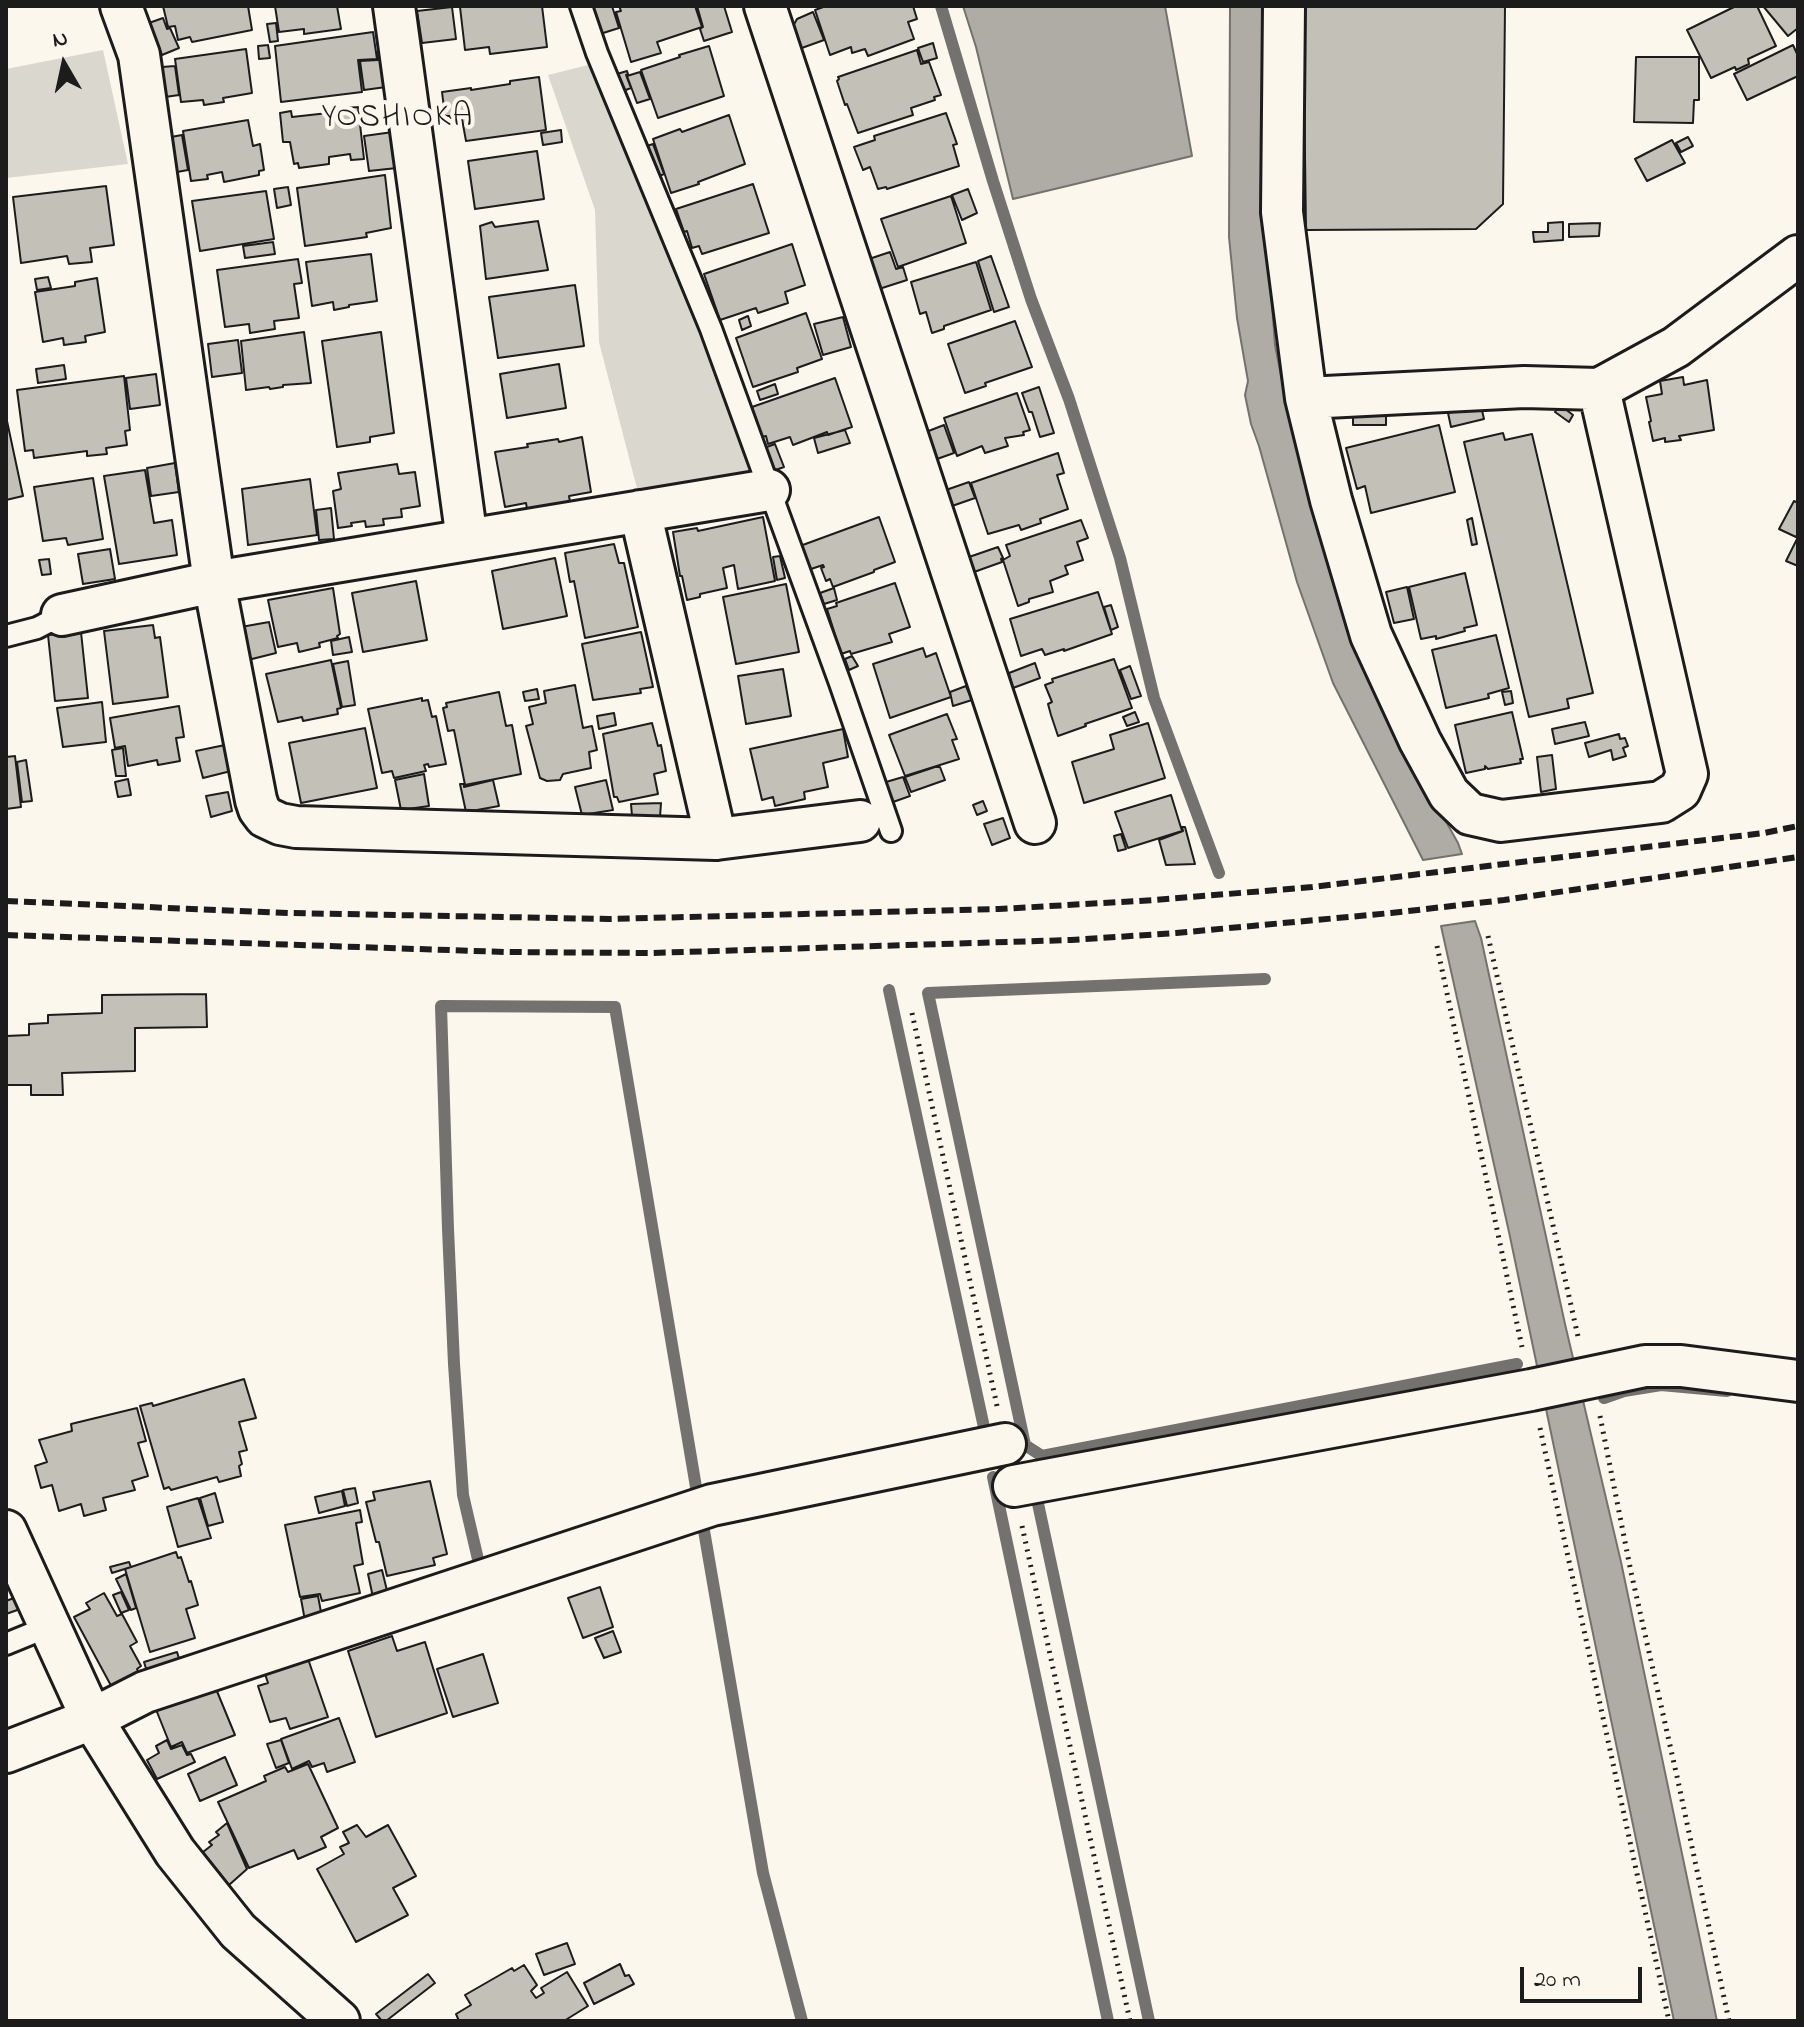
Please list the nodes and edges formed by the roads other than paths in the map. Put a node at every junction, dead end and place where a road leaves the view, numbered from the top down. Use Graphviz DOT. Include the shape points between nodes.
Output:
graph roads {
  1 [pos="121,6"];
  2 [pos="394,6"];
  3 [pos="581,6"];
  4 [pos="765,6"];
  5 [pos="1284,6"];
  6 [pos="1798,256"];
  7 [pos="1599,389"];
  8 [pos="1306,398"];
  9 [pos="769,490"];
  10 [pos="640,511"];
  11 [pos="467,540"];
  12 [pos="214,582"];
  13 [pos="62,615"];
  14 [pos="6,636"];
  15 [pos="1035,823"];
  16 [pos="875,826"];
  17 [pos="716,839"];
  18 [pos="1798,1381"];
  19 [pos="1005,1444"];
  20 [pos="1014,1486"];
  21 [pos="6,1531"];
  22 [pos="50,1626"];
  23 [pos="6,1644"];
  24 [pos="92,1719"];
  25 [pos="6,1752"];
  26 [pos="339,2021"];
  1 -- 12 [label="street" via="139,55"];
  2 -- 11 [label="street"];
  3 -- 9 [label="lane" via="711,329"];
  4 -- 15 [label="street"];
  5 -- 8 [label="street" via="1282,212"];
  6 -- 7 [label="street" via="1676,347"];
  7 -- 8 [label="street" via="1524,387"];
  7 -- 8 [label="street" via="1687,774 1680,790 1661,802 1501,821 1470,814 1449,794 1371,635"];
  9 -- 10 [label="street"];
  9 -- 16 [label="lane" via="840,683"];
  10 -- 11 [label="street"];
  10 -- 17 [label="street"];
  11 -- 12 [label="street"];
  12 -- 13 [label="street"];
  12 -- 17 [label="street" via="256,800 265,817 296,827"];
  13 -- 14 [label="lane"];
  16 -- 17 [label="street"];
  18 -- 20 [label="street" via="1645,1366"];
  19 -- 24 [label="street" via="712,1505 145,1692"];
  21 -- 22 [label="street"];
  22 -- 23 [label="lane"];
  22 -- 24 [label="street"];
  24 -- 25 [label="street"];
  24 -- 26 [label="street" via="157,1825 215,1903 238,1931"];
}
